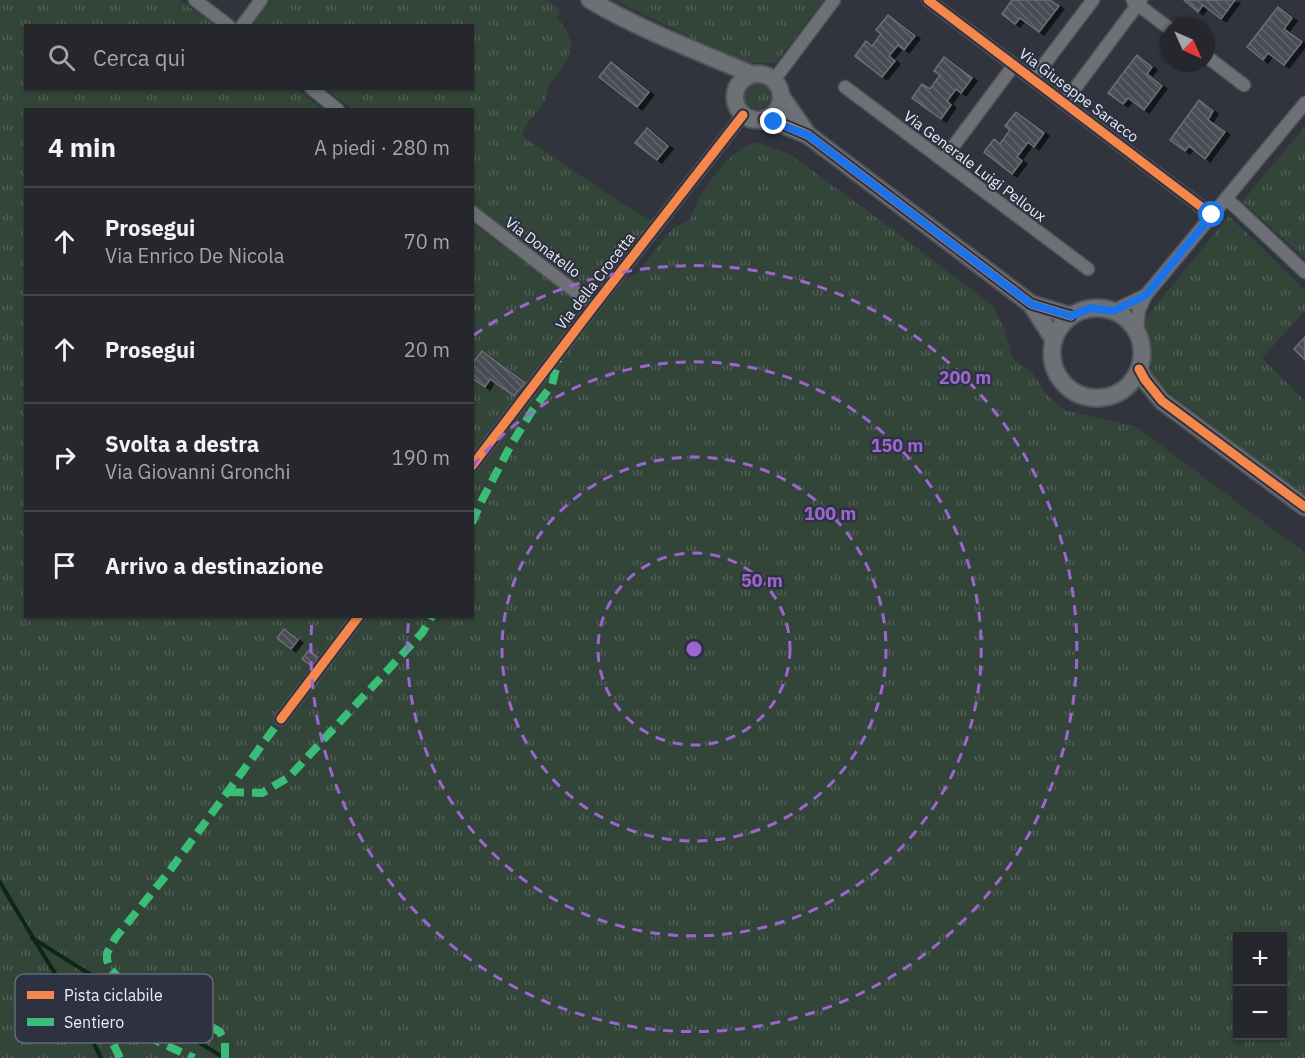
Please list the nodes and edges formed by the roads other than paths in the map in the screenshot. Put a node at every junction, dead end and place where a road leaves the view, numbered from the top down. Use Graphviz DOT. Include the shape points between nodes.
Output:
graph roads {
  1 [pos="195,0"];
  2 [pos="261,0"];
  3 [pos="590,0"];
  4 [pos="834,0"];
  5 [pos="928,0"];
  6 [pos="1093,0"];
  7 [pos="1137,2"];
  8 [pos="1161,22"];
  9 [pos="226,24"];
  10 [pos="243,24"];
  11 [pos="702,55"];
  12 [pos="1215,63"];
  13 [pos="1014,65"];
  14 [pos="751,74"];
  15 [pos="1033,79"];
  16 [pos="774,80"];
  17 [pos="1244,85"];
  18 [pos="845,87"];
  19 [pos="313,90"];
  20 [pos="735,92"];
  21 [pos="781,96"];
  22 [pos="1064,103"];
  23 [pos="1305,103"];
  24 [pos="336,108"];
  25 [pos="743,115"];
  26 [pos="764,120"];
  27 [pos="808,135"];
  28 [pos="943,160"];
  29 [pos="1226,198"];
  30 [pos="474,214"];
  31 [pos="1212,215"];
  32 [pos="1088,269"];
  33 [pos="1305,272"];
  34 [pos="1146,295"];
  35 [pos="1031,304"];
  36 [pos="594,306"];
  37 [pos="1113,311"];
  38 [pos="1071,316"];
  39 [pos="1137,332"];
  40 [pos="1054,340"];
  41 [pos="1139,369"];
  42 [pos="1121,391"];
  43 [pos="1162,401"];
  44 [pos="474,463"];
  45 [pos="1305,507"];
  46 [pos="357,618"];
  47 [pos="281,719"];
  1 -- 9 [label="street"];
  2 -- 10 [label="street"];
  3 -- 11 [label="street"];
  4 -- 16 [label="street"];
  5 -- 13 [label="street, Via Giuseppe Saracco"];
  6 -- 15 [label="street"];
  7 -- 8 [label="street"];
  7 -- 22 [label="street"];
  11 -- 14 [label="street"];
  11 -- 20 [label="street"];
  12 -- 17 [label="street"];
  13 -- 15 [label="street, Via Giuseppe Saracco"];
  13 -- 28 [label="street"];
  14 -- 16 [label="street" via="764,74"];
  14 -- 20 [label="street"];
  15 -- 22 [label="street, Via Giuseppe Saracco"];
  16 -- 21 [label="street"];
  18 -- 28 [label="street, Via Generale Luigi Pelloux"];
  19 -- 24 [label="street"];
  20 -- 25 [label="street" via="736,105"];
  21 -- 26 [label="street" via="778,108"];
  21 -- 27 [label="street"];
  22 -- 31 [label="street, Via Giuseppe Saracco"];
  23 -- 29 [label="street"];
  25 -- 26 [label="street"];
  25 -- 36 [label="street, Via della Crocetta"];
  26 -- 27 [label="street"];
  27 -- 35 [label="street"];
  28 -- 32 [label="street, Via Generale Luigi Pelloux"];
  29 -- 31 [label="street"];
  29 -- 33 [label="street"];
  30 -- 36 [label="street, Via Donatello"];
  31 -- 34 [label="street"];
  34 -- 37 [label="street"];
  34 -- 39 [label="street" via="1139,310"];
  35 -- 38 [label="street"];
  35 -- 40 [label="street"];
  36 -- 44 [label="street, Via della Crocetta"];
  37 -- 38 [label="street" via="1091,308"];
  37 -- 39 [label="street"];
  38 -- 40 [label="street"];
  39 -- 41 [label="street" via="1142,357"];
  40 -- 42 [label="street" via="1054,367 1069,389 1095,398"];
  41 -- 42 [label="street"];
  41 -- 43 [label="street"];
  42 -- 43 [label="street"];
  43 -- 45 [label="street"];
  46 -- 47 [label="street"];
}
